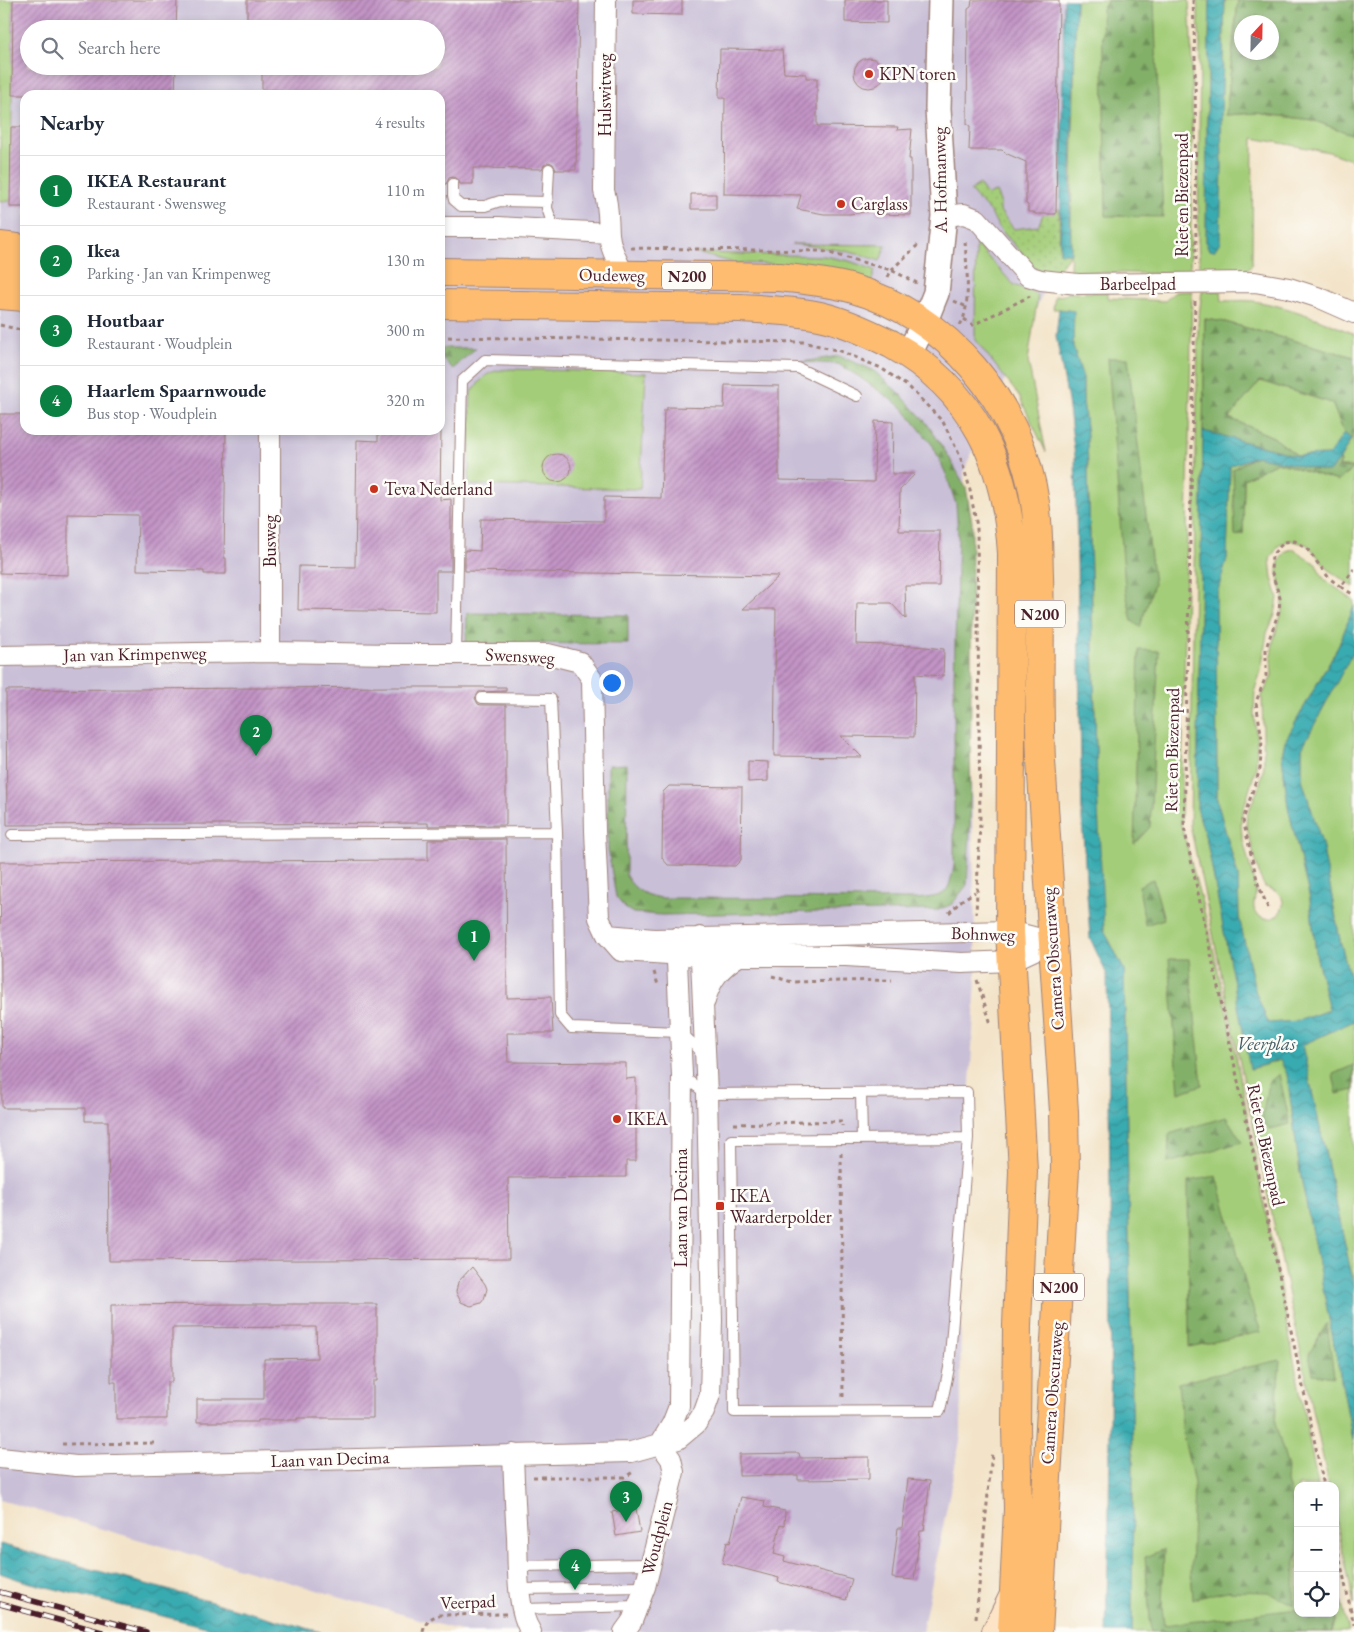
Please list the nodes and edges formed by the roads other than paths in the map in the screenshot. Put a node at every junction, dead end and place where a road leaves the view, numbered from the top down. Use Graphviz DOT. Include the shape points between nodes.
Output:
graph roads {
  1 [pos="606,0"];
  2 [pos="941,0"];
  3 [pos="549,170"];
  4 [pos="453,184"];
  5 [pos="548,202"];
  6 [pos="944,216"];
  7 [pos="445,227"];
  8 [pos="554,229"];
  9 [pos="603,238"];
  10 [pos="0,246"];
  11 [pos="20,248"];
  12 [pos="0,268"];
  13 [pos="20,269"];
  14 [pos="445,272"];
  15 [pos="624,275"];
  16 [pos="0,295"];
  17 [pos="20,297"];
  18 [pos="445,304"];
  19 [pos="1354,313"];
  20 [pos="924,324"];
  21 [pos="909,354"];
  22 [pos="857,396"];
  23 [pos="270,435"];
  24 [pos="270,652"];
  25 [pos="456,654"];
  26 [pos="0,656"];
  27 [pos="482,698"];
  28 [pos="557,832"];
  29 [pos="12,835"];
  30 [pos="1010,932"];
  31 [pos="608,935"];
  32 [pos="1052,942"];
  33 [pos="700,946"];
  34 [pos="677,956"];
  35 [pos="739,956"];
  36 [pos="1011,961"];
  37 [pos="703,1008"];
  38 [pos="680,1032"];
  39 [pos="705,1055"];
  40 [pos="682,1075"];
  41 [pos="861,1093"];
  42 [pos="707,1094"];
  43 [pos="968,1138"];
  44 [pos="862,1139"];
  45 [pos="710,1263"];
  46 [pos="732,1273"];
  47 [pos="660,1444"];
  48 [pos="513,1454"];
  49 [pos="0,1458"];
  50 [pos="650,1564"];
  51 [pos="518,1566"];
  52 [pos="645,1587"];
  53 [pos="520,1589"];
  54 [pos="1014,1597"];
  55 [pos="638,1606"];
  56 [pos="526,1618"];
  57 [pos="624,1632"];
  58 [pos="996,1632"];
  59 [pos="1012,1632"];
  60 [pos="1038,1632"];
  1 -- 9 [label="street, Hulswitweg" via="604,191 608,204"];
  2 -- 6 [label="street, A. Hofmanweg" via="938,108"];
  3 -- 5 [label="lane"];
  4 -- 5 [label="lane" via="452,196 461,206 485,206 500,201"];
  5 -- 8 [label="lane"];
  6 -- 19 [label="street, Barbeelpad" via="964,214 978,219 1028,276 1051,282 1255,282 1289,288"];
  6 -- 20 [label="street, A. Hofmanweg" via="936,293"];
  7 -- 8 [label="street"];
  8 -- 9 [label="street"];
  9 -- 15 [label="street, Hulswitweg"];
  10 -- 11 [label="main road"];
  12 -- 13 [label="main road"];
  14 -- 15 [label="main road, Oudeweg / N200"];
  15 -- 20 [label="main road, Oudeweg / N200" via="779,277 816,281 879,298"];
  16 -- 17 [label="main road"];
  18 -- 21 [label="main road, Oudeweg / N200" via="774,310 841,322"];
  20 -- 21 [label="street, A. Hofmanweg"];
  20 -- 32 [label="main road, Camera Obscuraweg / N200" via="962,353 994,393 1020,443 1032,486 1037,519 1039,724"];
  21 -- 30 [label="main road, Camera Obscuraweg / N200" via="948,386 972,417 997,469 1008,511 1012,553"];
  22 -- 25 [label="lane" via="798,368 485,360 462,380"];
  23 -- 24 [label="street, Busweg"];
  24 -- 25 [label="street, Swensweg"];
  24 -- 26 [label="street, Jan van Krimpenweg"];
  25 -- 31 [label="street, Swensweg" via="548,654 580,662 592,679 599,918"];
  27 -- 28 [label="lane" via="551,698"];
  28 -- 29 [label="lane"];
  28 -- 38 [label="lane" via="560,1015 571,1028"];
  30 -- 32 [label="street, Bohnweg"];
  30 -- 33 [label="street, Bohnweg"];
  30 -- 36 [label="main road, Camera Obscuraweg / N200"];
  31 -- 34 [label="street, Bohnweg" via="654,939"];
  32 -- 36 [label="street, Bohnweg"];
  32 -- 60 [label="main road, Camera Obscuraweg / N200" via="1065,1169"];
  33 -- 34 [label="street, Bohnweg"];
  33 -- 35 [label="street, Bohnweg"];
  33 -- 37 [label="street, Laan van Decima"];
  34 -- 38 [label="street, Laan van Decima"];
  35 -- 36 [label="street, Bohnweg" via="846,956 962,963"];
  35 -- 37 [label="street, Laan van Decima" via="716,974"];
  36 -- 54 [label="main road, Camera Obscuraweg / N200" via="1023,1171 1016,1345 1018,1509"];
  37 -- 39 [label="street, Laan van Decima"];
  38 -- 39 [label="lane"];
  38 -- 40 [label="street, Laan van Decima"];
  39 -- 42 [label="street, Laan van Decima"];
  40 -- 42 [label="lane"];
  40 -- 47 [label="street, Laan van Decima" via="679,1406"];
  41 -- 42 [label="lane"];
  41 -- 43 [label="lane" via="967,1092"];
  41 -- 44 [label="lane"];
  42 -- 45 [label="street, Laan van Decima"];
  43 -- 44 [label="lane"];
  43 -- 46 [label="lane" via="948,1368 940,1411 734,1412"];
  44 -- 46 [label="lane" via="731,1140"];
  45 -- 46 [label="lane"];
  45 -- 47 [label="street, Laan van Decima" via="710,1395 696,1424 678,1439"];
  47 -- 48 [label="street, Laan van Decima" via="631,1452"];
  47 -- 50 [label="street, Woudplein" via="671,1459 674,1472"];
  48 -- 49 [label="street, Laan van Decima" via="76,1466"];
  48 -- 51 [label="street"];
  50 -- 51 [label="lane"];
  50 -- 52 [label="street, Woudplein"];
  51 -- 53 [label="street"];
  52 -- 53 [label="lane"];
  52 -- 55 [label="street, Woudplein"];
  53 -- 56 [label="street"];
  54 -- 58 [label="main road, Camera Obscuraweg"];
  54 -- 59 [label="main road"];
  55 -- 56 [label="lane"];
  55 -- 57 [label="street, Woudplein"];
}
